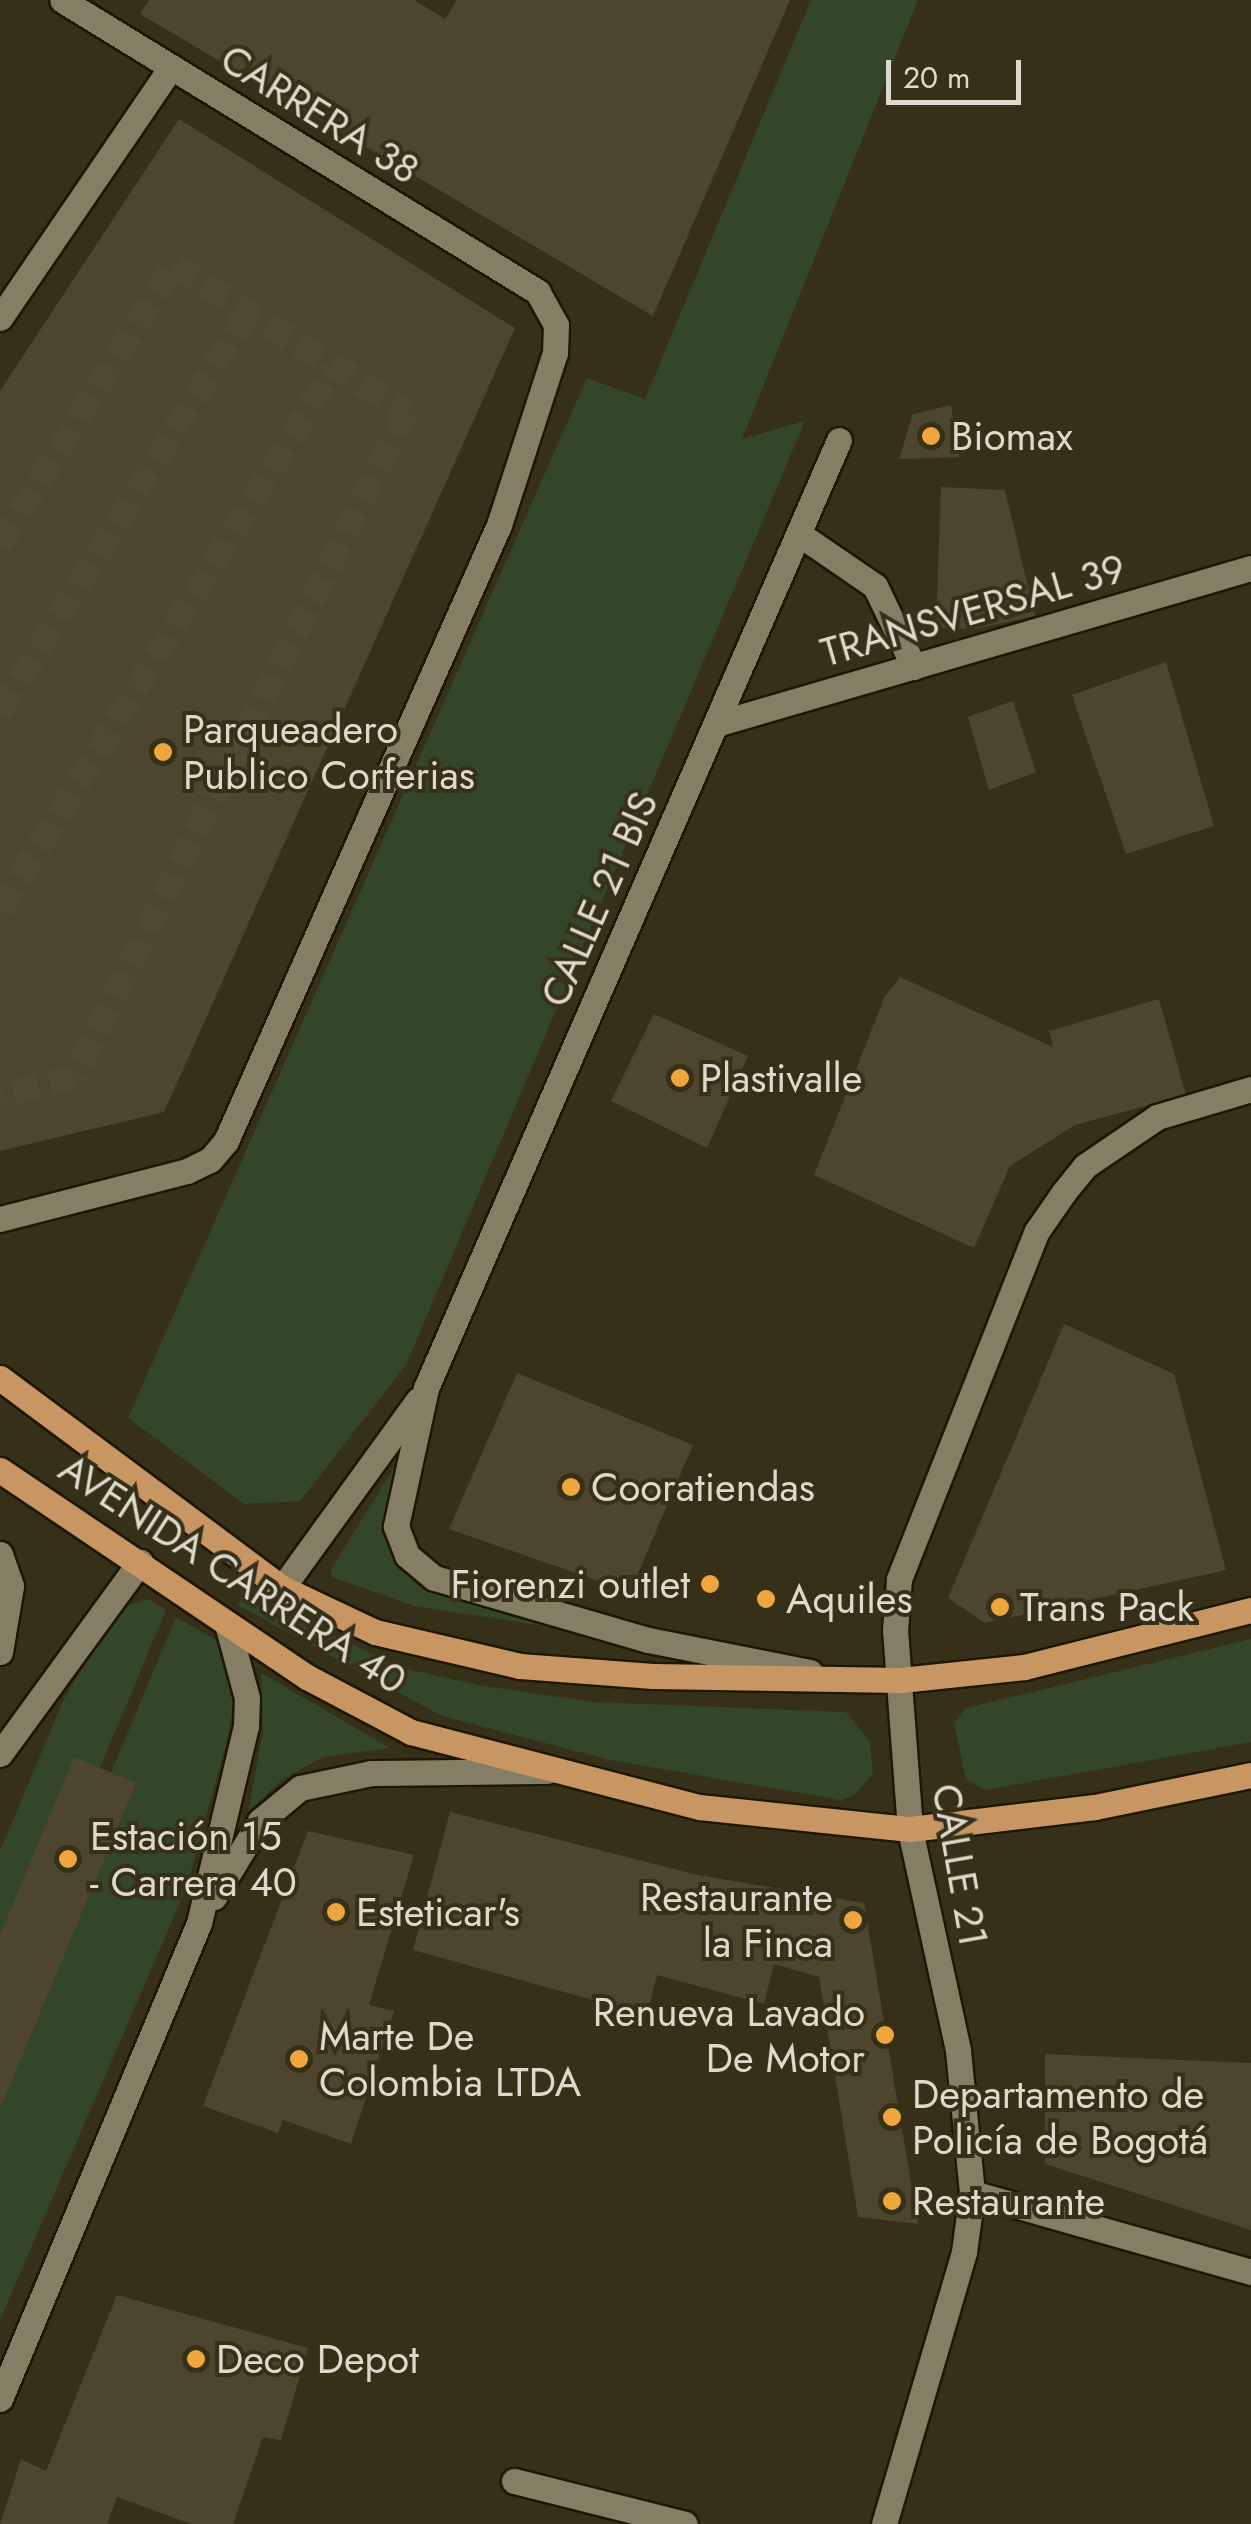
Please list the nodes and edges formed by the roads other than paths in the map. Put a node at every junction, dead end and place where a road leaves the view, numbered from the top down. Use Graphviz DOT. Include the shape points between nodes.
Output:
graph roads {
  1 [pos="62,0"];
  2 [pos="170,66"];
  3 [pos="0,318"];
  4 [pos="839,440"];
  5 [pos="799,534"];
  6 [pos="1251,568"];
  7 [pos="914,667"];
  8 [pos="716,724"];
  9 [pos="1251,1089"];
  10 [pos="0,1219"];
  11 [pos="0,1378"];
  12 [pos="426,1388"];
  13 [pos="0,1470"];
  14 [pos="0,1554"];
  15 [pos="140,1562"];
  16 [pos="282,1588"];
  17 [pos="1251,1610"];
  18 [pos="227,1624"];
  19 [pos="0,1652"];
  20 [pos="851,1680"];
  21 [pos="900,1680"];
  22 [pos="0,1754"];
  23 [pos="557,1771"];
  24 [pos="1251,1775"];
  25 [pos="910,1829"];
  26 [pos="199,1923"];
  27 [pos="972,2193"];
  28 [pos="1251,2272"];
  29 [pos="0,2399"];
  30 [pos="514,2482"];
  31 [pos="685,2524"];
  32 [pos="884,2524"];
  1 -- 2 [label="street, CARRERA 38"];
  2 -- 3 [label="street"];
  2 -- 10 [label="street, CARRERA 38" via="538,292 556,325 555,353 499,525 226,1141 210,1160 187,1171"];
  4 -- 5 [label="street, CALLE 21 BIS"];
  5 -- 7 [label="street" via="875,586"];
  5 -- 8 [label="street, CALLE 21 BIS"];
  6 -- 7 [label="street, TRANSVERSAL 39"];
  7 -- 8 [label="street, TRANSVERSAL 39"];
  8 -- 12 [label="street, CALLE 21 BIS"];
  9 -- 21 [label="street, CALLE 21" via="1157,1117 1117,1140 1085,1166 1036,1231 899,1579"];
  11 -- 16 [label="main road, AVENIDA CARRERA 40"];
  12 -- 16 [label="street, CALLE 21 BIS"];
  12 -- 20 [label="street, CALLE 21 BIS" via="396,1526 407,1554 434,1578 648,1640"];
  13 -- 15 [label="main road, AVENIDA CARRERA 40"];
  14 -- 19 [label="street" via="10,1586"];
  15 -- 18 [label="main road, AVENIDA CARRERA 40"];
  15 -- 22 [label="street"];
  16 -- 20 [label="main road, AVENIDA CARRERA 40" via="376,1632 520,1666"];
  17 -- 21 [label="main road, AVENIDA CARRERA 40" via="1024,1667"];
  18 -- 23 [label="main road, AVENIDA CARRERA 40" via="307,1677 411,1732"];
  18 -- 26 [label="street" via="248,1698 246,1726"];
  20 -- 21 [label="main road, AVENIDA CARRERA 40"];
  21 -- 25 [label="street, CALLE 21"];
  23 -- 25 [label="main road, AVENIDA CARRERA 40" via="748,1816"];
  23 -- 26 [label="street" via="371,1773 300,1788 260,1822"];
  24 -- 25 [label="main road, AVENIDA CARRERA 40" via="1095,1807"];
  25 -- 27 [label="street, CALLE 21" via="958,2050"];
  26 -- 29 [label="street"];
  27 -- 28 [label="street"];
  27 -- 32 [label="street, CALLE 21" via="964,2252"];
  30 -- 31 [label="street"];
}
